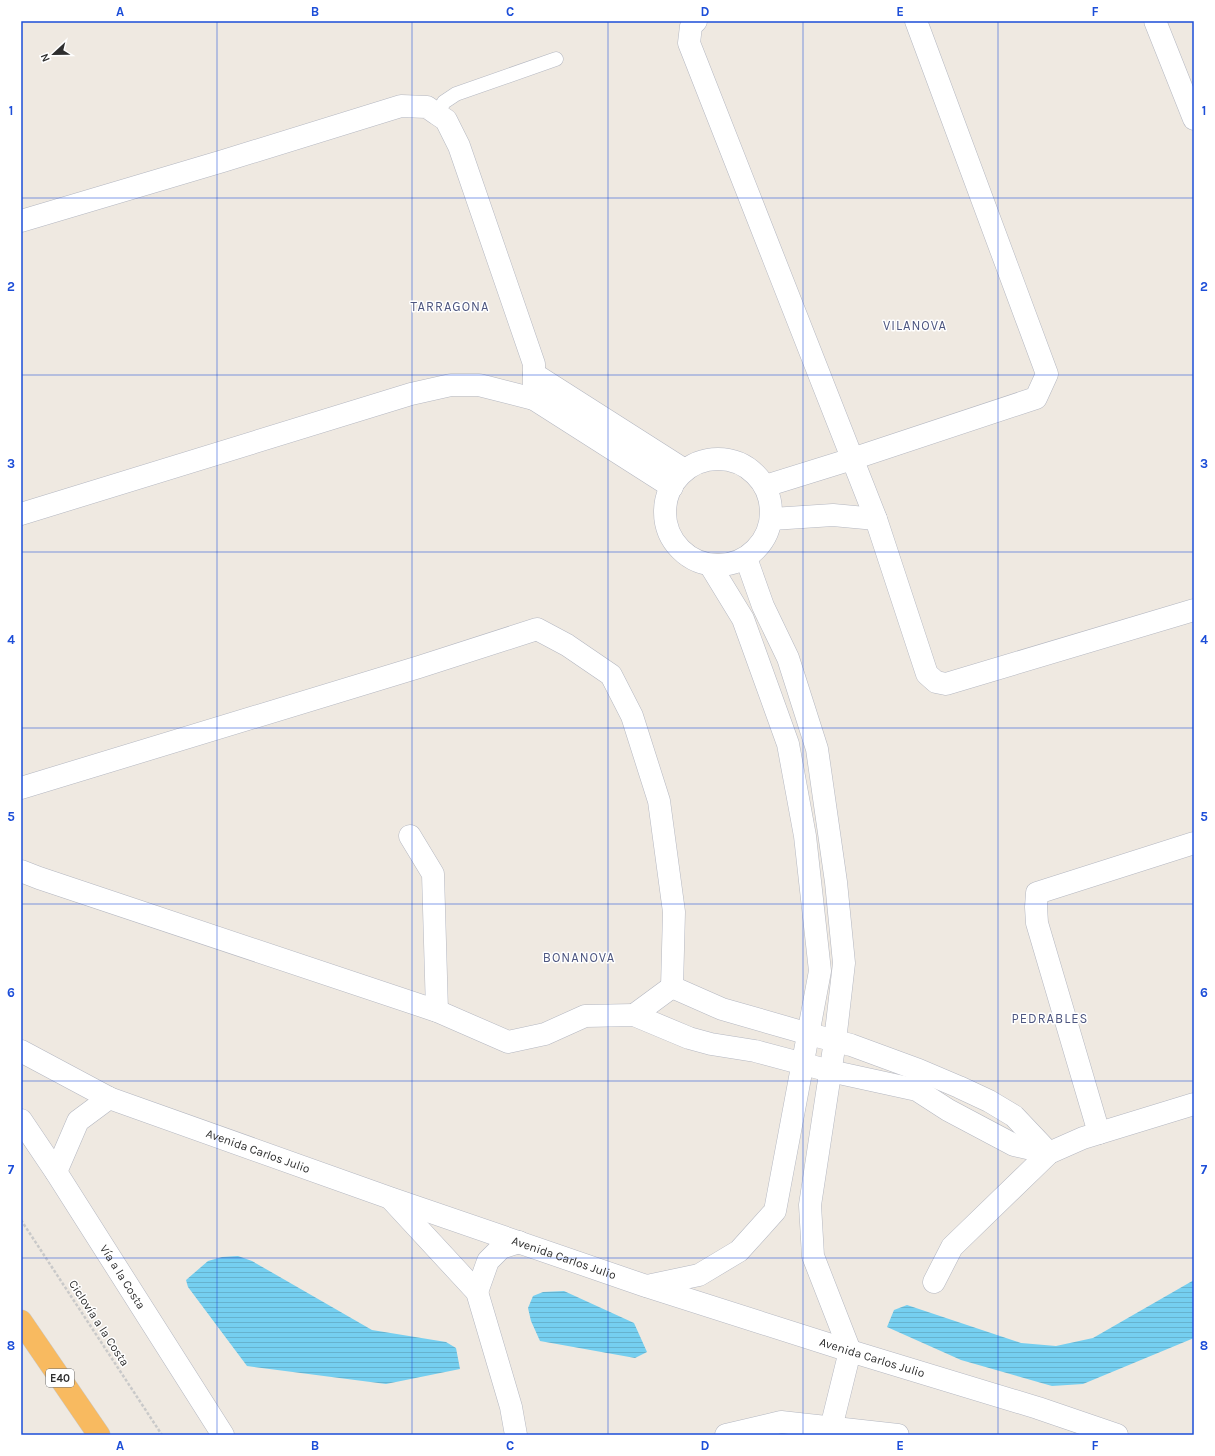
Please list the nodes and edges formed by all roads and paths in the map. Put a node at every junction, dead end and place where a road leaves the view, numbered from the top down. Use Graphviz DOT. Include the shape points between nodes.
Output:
graph roads {
  1 [pos="696,21"];
  2 [pos="916,21"];
  3 [pos="1155,21"];
  4 [pos="556,59"];
  5 [pos="437,114"];
  6 [pos="1194,120"];
  7 [pos="21,221"];
  8 [pos="534,374"];
  9 [pos="534,399"];
  10 [pos="852,459"];
  11 [pos="678,478"];
  12 [pos="765,486"];
  13 [pos="21,514"];
  14 [pos="772,519"];
  15 [pos="876,519"];
  16 [pos="746,558"];
  17 [pos="710,565"];
  18 [pos="1194,610"];
  19 [pos="21,788"];
  20 [pos="410,836"];
  21 [pos="1194,843"];
  22 [pos="21,870"];
  23 [pos="672,988"];
  24 [pos="437,1011"];
  25 [pos="634,1015"];
  26 [pos="809,1034"];
  27 [pos="835,1041"];
  28 [pos="21,1051"];
  29 [pos="803,1065"];
  30 [pos="830,1071"];
  31 [pos="109,1098"];
  32 [pos="1194,1104"];
  33 [pos="21,1120"];
  34 [pos="1099,1133"];
  35 [pos="1049,1153"];
  36 [pos="56,1172"];
  37 [pos="390,1198"];
  38 [pos="21,1220"];
  39 [pos="519,1242"];
  40 [pos="934,1282"];
  41 [pos="646,1286"];
  42 [pos="477,1292"];
  43 [pos="21,1321"];
  44 [pos="850,1351"];
  45 [pos="831,1428"];
  46 [pos="99,1435"];
  47 [pos="162,1435"];
  48 [pos="223,1435"];
  49 [pos="516,1435"];
  50 [pos="726,1435"];
  51 [pos="898,1435"];
  52 [pos="1117,1435"];
  1 -- 10 [label="street" via="691,26 689,43"];
  2 -- 10 [label="street" via="1047,374 1036,398"];
  3 -- 6 [label="street"];
  4 -- 5 [label="lane" via="456,94 444,102"];
  5 -- 7 [label="street" via="426,107 402,106"];
  5 -- 8 [label="street" via="446,120 459,146 534,364"];
  8 -- 9 [label="street"];
  8 -- 11 [label="street"];
  9 -- 11 [label="street"];
  9 -- 13 [label="street" via="479,384 452,385 411,394"];
  10 -- 12 [label="street"];
  10 -- 15 [label="street"];
  11 -- 12 [label="street" via="712,458 742,464"];
  11 -- 17 [label="street" via="666,495 666,526 682,553"];
  12 -- 14 [label="street"];
  14 -- 15 [label="street" via="833,515"];
  14 -- 16 [label="street" via="763,541"];
  15 -- 18 [label="street" via="928,674 936,682 946,684"];
  16 -- 17 [label="street" via="729,565"];
  16 -- 27 [label="street" via="763,606 788,658 817,749 836,882 844,963"];
  17 -- 26 [label="street" via="742,619 788,744 805,836 820,971"];
  19 -- 23 [label="street" via="537,629 611,675 632,716 659,801 674,912"];
  20 -- 24 [label="street" via="433,874"];
  21 -- 34 [label="street" via="1037,893 1037,923"];
  22 -- 24 [label="street"];
  23 -- 25 [label="street"];
  23 -- 26 [label="street" via="722,1009"];
  24 -- 25 [label="street" via="508,1042 545,1034 585,1016"];
  25 -- 29 [label="street" via="689,1038 755,1051"];
  26 -- 27 [label="street"];
  26 -- 29 [label="street"];
  27 -- 30 [label="street"];
  27 -- 35 [label="street" via="919,1070 988,1100 1014,1116"];
  28 -- 31 [label="street, Avenida Carlos Julio"];
  29 -- 30 [label="street"];
  29 -- 41 [label="street" via="775,1211 739,1251 699,1275"];
  30 -- 35 [label="street" via="917,1090 948,1110 1014,1145"];
  30 -- 44 [label="street" via="810,1205 812,1234 814,1256"];
  31 -- 36 [label="street" via="78,1121"];
  31 -- 37 [label="street, Avenida Carlos Julio"];
  32 -- 34 [label="street"];
  33 -- 36 [label="street, Vía a la Costa"];
  34 -- 35 [label="street"];
  35 -- 40 [label="street" via="952,1247"];
  36 -- 48 [label="street, Vía a la Costa"];
  37 -- 39 [label="street, Avenida Carlos Julio"];
  37 -- 42 [label="street"];
  38 -- 47 [label="path, Ciclovía a la Costa"];
  39 -- 41 [label="street, Avenida Carlos Julio"];
  39 -- 42 [label="street" via="502,1248 488,1261"];
  41 -- 44 [label="street, Avenida Carlos Julio"];
  42 -- 49 [label="street" via="511,1407"];
  43 -- 46 [label="highway, E40"];
  44 -- 45 [label="street"];
  44 -- 52 [label="street, Avenida Carlos Julio" via="1038,1408"];
  45 -- 50 [label="street" via="781,1422"];
  45 -- 51 [label="street"];
}
